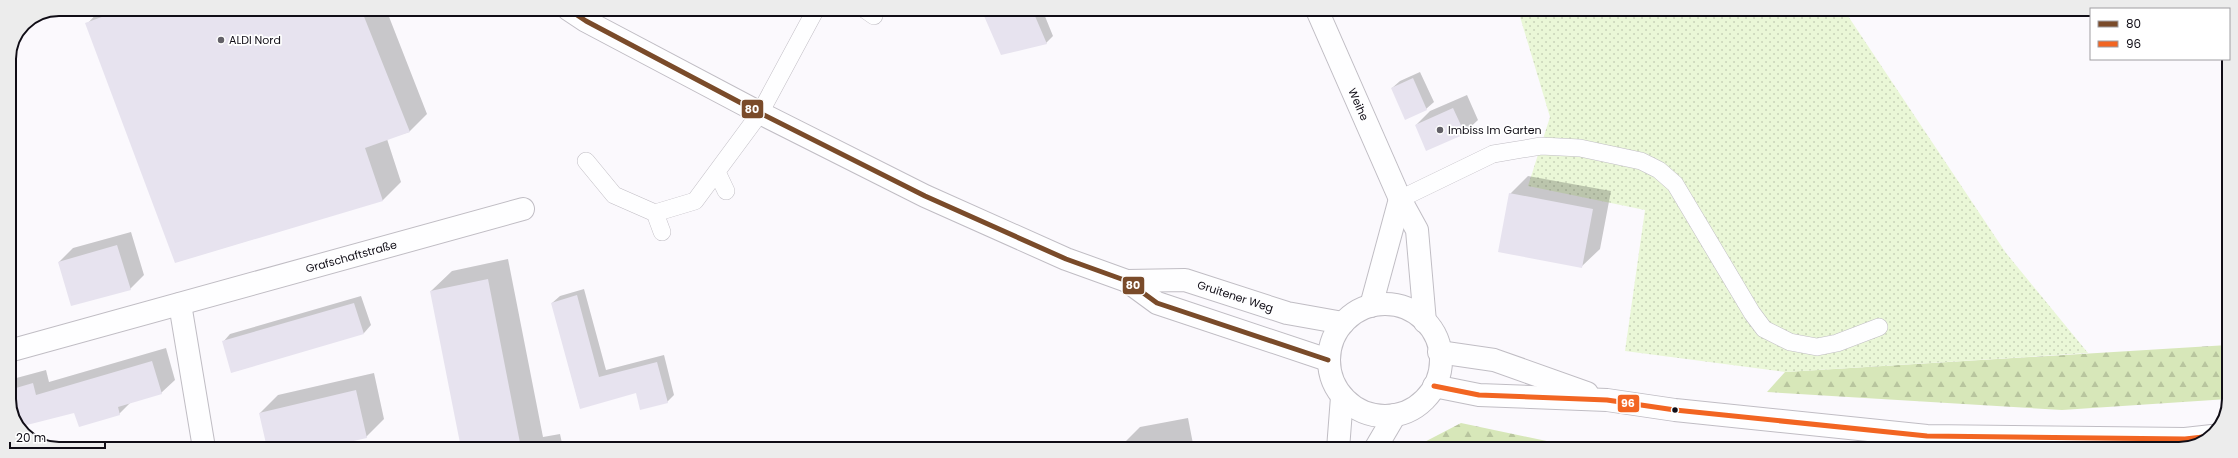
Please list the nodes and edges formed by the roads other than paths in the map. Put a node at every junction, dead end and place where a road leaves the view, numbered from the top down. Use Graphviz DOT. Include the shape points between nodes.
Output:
graph roads {
  1 [pos="578,16"];
  2 [pos="812,16"];
  3 [pos="1320,16"];
  4 [pos="760,113"];
  5 [pos="586,161"];
  6 [pos="717,172"];
  7 [pos="726,190"];
  8 [pos="1400,199"];
  9 [pos="523,208"];
  10 [pos="655,213"];
  11 [pos="662,232"];
  12 [pos="1127,281"];
  13 [pos="180,304"];
  14 [pos="1371,306"];
  15 [pos="1425,322"];
  16 [pos="1343,323"];
  17 [pos="1878,327"];
  18 [pos="16,349"];
  19 [pos="1440,352"];
  20 [pos="1328,360"];
  21 [pos="1434,386"];
  22 [pos="1342,397"];
  23 [pos="1607,400"];
  24 [pos="1395,415"];
  25 [pos="2199,437"];
  26 [pos="203,442"];
  27 [pos="1339,442"];
  28 [pos="1379,442"];
  1 -- 4 [label="street, Gruitener Weg"];
  2 -- 4 [label="lane"];
  3 -- 8 [label="street, Weihe"];
  4 -- 6 [label="lane"];
  4 -- 12 [label="street, Gruitener Weg" via="924,196 1066,259"];
  5 -- 10 [label="lane" via="614,195"];
  6 -- 7 [label="lane"];
  6 -- 10 [label="lane" via="695,201"];
  8 -- 14 [label="street"];
  8 -- 15 [label="street, Weihe" via="1417,230"];
  8 -- 17 [label="lane" via="1493,154 1541,146 1580,148 1623,156 1660,170 1675,184 1764,329 1790,342 1817,347 1837,343"];
  9 -- 13 [label="street, Grafschaftstraße"];
  10 -- 11 [label="lane"];
  12 -- 16 [label="street, Gruitener Weg" via="1185,280 1287,313"];
  12 -- 20 [label="street, Gruitener Weg" via="1157,303"];
  13 -- 18 [label="street, Grafschaftstraße"];
  13 -- 26 [label="street"];
  14 -- 15 [label="street" via="1400,306 1412,311"];
  14 -- 16 [label="street" via="1356,312"];
  15 -- 19 [label="street" via="1435,336"];
  16 -- 20 [label="street" via="1334,338"];
  19 -- 21 [label="street" via="1440,368"];
  19 -- 23 [label="street" via="1494,360"];
  20 -- 22 [label="street" via="1334,384"];
  21 -- 23 [label="street" via="1479,395"];
  21 -- 24 [label="street" via="1424,400 1411,410"];
  22 -- 24 [label="street" via="1366,413"];
  22 -- 27 [label="street"];
  23 -- 25 [label="street" via="1675,410 1927,436"];
  24 -- 28 [label="street"];
}
